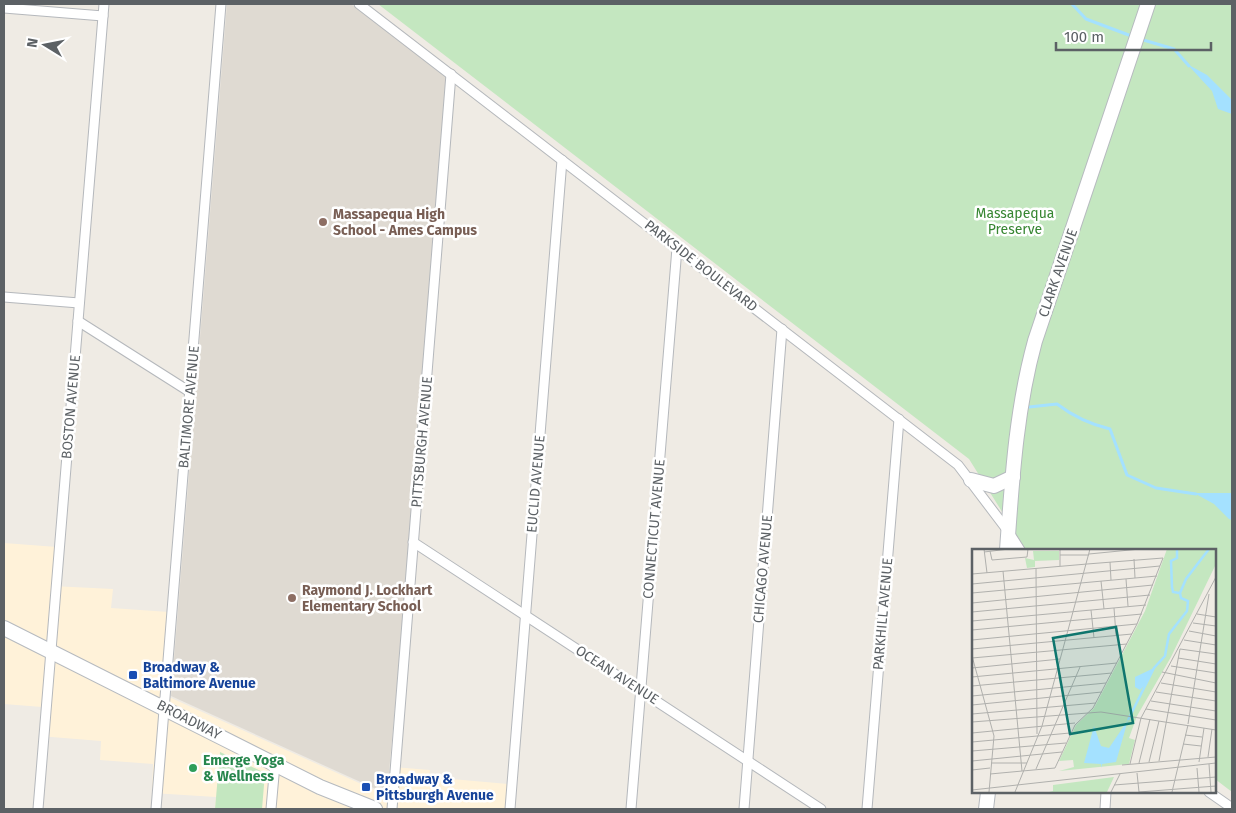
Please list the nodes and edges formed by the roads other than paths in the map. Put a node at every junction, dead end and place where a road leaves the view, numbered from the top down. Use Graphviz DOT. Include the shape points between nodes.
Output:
graph roads {
  1 [pos="104,4"];
  2 [pos="221,4"];
  3 [pos="359,4"];
  4 [pos="4,8"];
  5 [pos="1146,10"];
  6 [pos="103,16"];
  7 [pos="452,74"];
  8 [pos="562,160"];
  9 [pos="677,248"];
  10 [pos="4,297"];
  11 [pos="79,303"];
  12 [pos="78,322"];
  13 [pos="782,329"];
  14 [pos="190,392"];
  15 [pos="899,419"];
  16 [pos="1013,476"];
  17 [pos="971,480"];
  18 [pos="1008,531"];
  19 [pos="413,542"];
  20 [pos="1007,549"];
  21 [pos="1019,549"];
  22 [pos="525,616"];
  23 [pos="4,628"];
  24 [pos="51,650"];
  25 [pos="640,690"];
  26 [pos="165,707"];
  27 [pos="747,762"];
  28 [pos="275,764"];
  29 [pos="988,793"];
  30 [pos="1106,793"];
  31 [pos="1210,793"];
  32 [pos="1223,806"];
  33 [pos="1232,808"];
  34 [pos="38,809"];
  35 [pos="156,809"];
  36 [pos="271,809"];
  37 [pos="375,809"];
  38 [pos="392,809"];
  39 [pos="510,809"];
  40 [pos="631,809"];
  41 [pos="744,809"];
  42 [pos="821,809"];
  43 [pos="867,809"];
  44 [pos="986,809"];
  45 [pos="1105,809"];
  1 -- 6 [label="street, BOSTON AVENUE"];
  2 -- 14 [label="street, BALTIMORE AVENUE"];
  3 -- 7 [label="street, PARKSIDE BOULEVARD"];
  4 -- 6 [label="street"];
  5 -- 16 [label="street, CLARK AVENUE" via="1035,341 1017,422"];
  6 -- 11 [label="street, BOSTON AVENUE"];
  7 -- 8 [label="street, PARKSIDE BOULEVARD"];
  7 -- 19 [label="street, PITTSBURGH AVENUE"];
  8 -- 9 [label="street, PARKSIDE BOULEVARD"];
  8 -- 22 [label="street, EUCLID AVENUE"];
  9 -- 13 [label="street, PARKSIDE BOULEVARD"];
  9 -- 25 [label="street, CONNECTICUT AVENUE"];
  10 -- 11 [label="street"];
  11 -- 12 [label="street, BOSTON AVENUE"];
  12 -- 14 [label="street"];
  12 -- 24 [label="street, BOSTON AVENUE"];
  13 -- 15 [label="street, PARKSIDE BOULEVARD"];
  13 -- 27 [label="street, CHICAGO AVENUE"];
  14 -- 26 [label="street, BALTIMORE AVENUE"];
  15 -- 17 [label="street, PARKSIDE BOULEVARD" via="958,465"];
  15 -- 43 [label="street, PARKHILL AVENUE"];
  16 -- 17 [label="street" via="994,486"];
  16 -- 18 [label="street, CLARK AVENUE"];
  17 -- 18 [label="street, PARKSIDE BOULEVARD"];
  18 -- 20 [label="street, CLARK AVENUE"];
  18 -- 21 [label="street, PARKSIDE BOULEVARD"];
  19 -- 22 [label="street, OCEAN AVENUE"];
  19 -- 38 [label="street, PITTSBURGH AVENUE"];
  22 -- 25 [label="street, OCEAN AVENUE"];
  22 -- 39 [label="street, EUCLID AVENUE"];
  23 -- 24 [label="street, BROADWAY"];
  24 -- 26 [label="street, BROADWAY"];
  24 -- 34 [label="street, BOSTON AVENUE"];
  25 -- 27 [label="street, OCEAN AVENUE"];
  25 -- 40 [label="street, CONNECTICUT AVENUE"];
  26 -- 28 [label="street, BROADWAY"];
  26 -- 35 [label="street, BALTIMORE AVENUE"];
  27 -- 41 [label="street, CHICAGO AVENUE"];
  27 -- 42 [label="street, OCEAN AVENUE"];
  28 -- 36 [label="street"];
  28 -- 37 [label="street, BROADWAY" via="320,787"];
  29 -- 44 [label="street"];
  30 -- 45 [label="street"];
  31 -- 32 [label="street"];
  32 -- 33 [label="street"];
}
